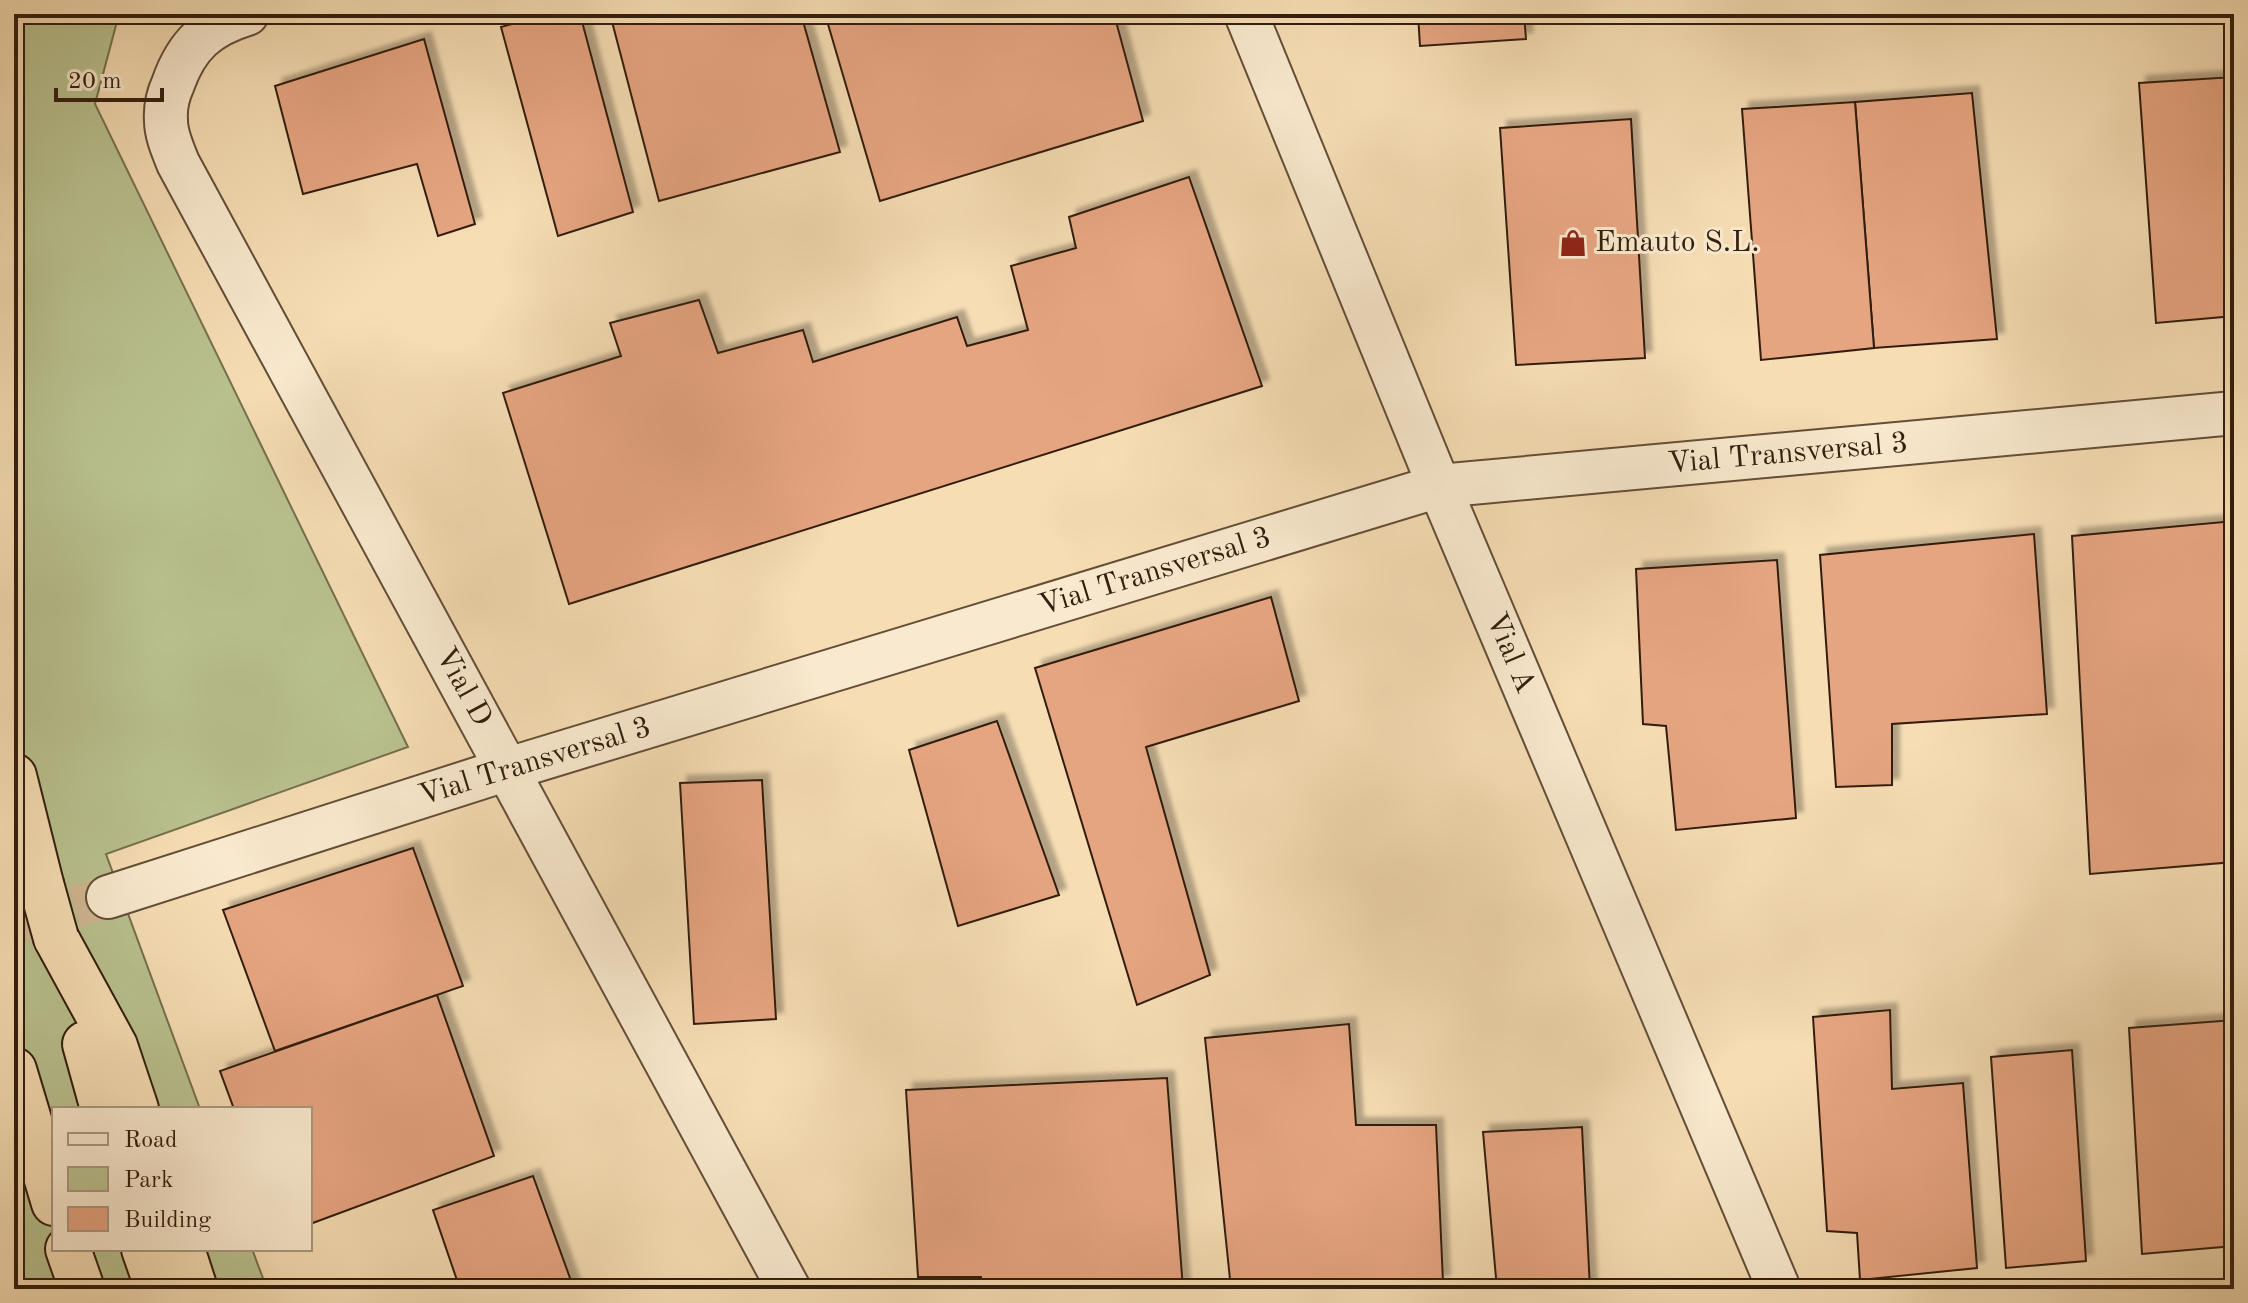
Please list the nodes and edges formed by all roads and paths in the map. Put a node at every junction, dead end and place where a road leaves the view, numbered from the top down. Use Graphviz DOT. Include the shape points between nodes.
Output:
graph roads {
  1 [pos="247,14"];
  2 [pos="1246,14"];
  3 [pos="2234,413"];
  4 [pos="1439,486"];
  5 [pos="508,769"];
  6 [pos="14,776"];
  7 [pos="108,897"];
  8 [pos="56,938"];
  9 [pos="14,1070"];
  10 [pos="102,1107"];
  11 [pos="135,1107"];
  12 [pos="52,1196"];
  13 [pos="69,1251"];
  14 [pos="145,1251"];
  15 [pos="183,1251"];
  16 [pos="82,1289"];
  17 [pos="158,1289"];
  18 [pos="195,1289"];
  19 [pos="789,1289"];
  20 [pos="1779,1289"];
  1 -- 5 [label="street, Vial D" via="203,35 186,54 167,99 170,142"];
  2 -- 4 [label="street, Vial A"];
  3 -- 4 [label="street, Vial Transversal 3"];
  4 -- 5 [label="street, Vial Transversal 3"];
  4 -- 20 [label="street, Vial A"];
  5 -- 7 [label="street, Vial Transversal 3"];
  5 -- 19 [label="street, Vial D"];
  6 -- 8 [label="highway, bridge"];
  8 -- 10 [label="highway"];
  8 -- 11 [label="highway" via="115,1046"];
  9 -- 12 [label="highway"];
  13 -- 16 [label="highway"];
  14 -- 17 [label="highway"];
  15 -- 18 [label="highway"];
}
